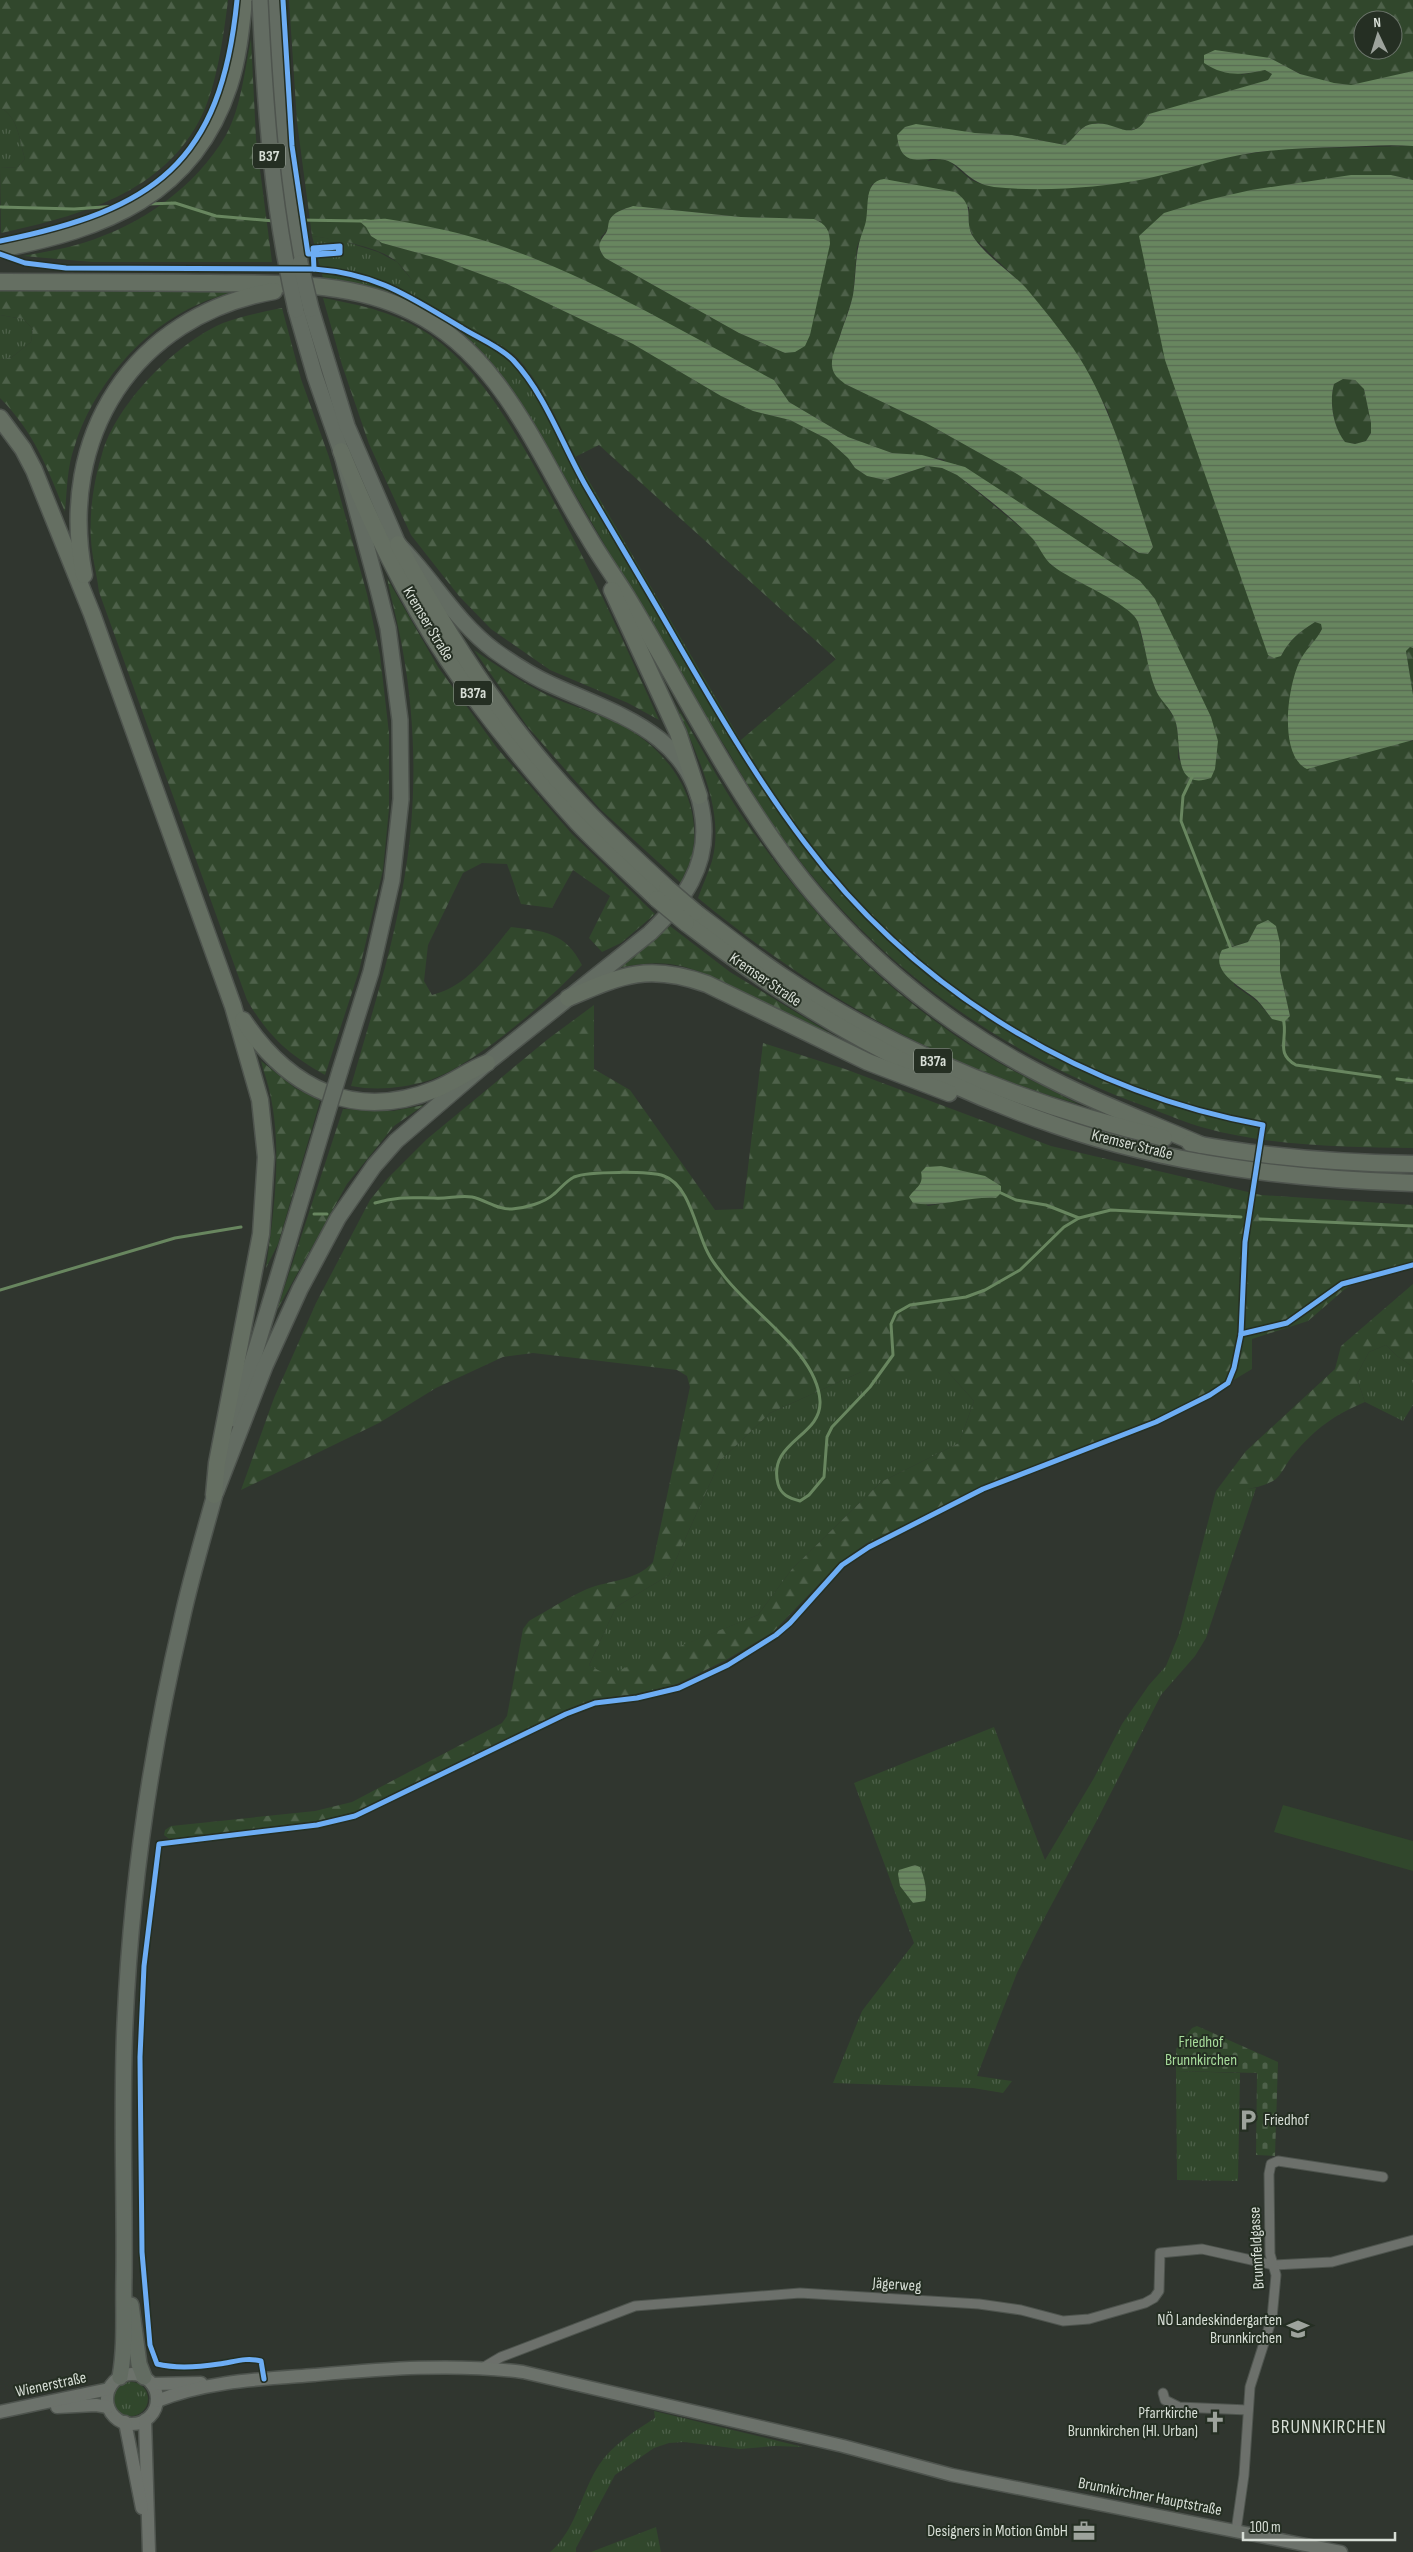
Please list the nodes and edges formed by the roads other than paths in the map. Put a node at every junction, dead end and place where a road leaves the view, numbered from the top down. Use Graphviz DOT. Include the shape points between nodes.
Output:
graph roads {
  1 [pos="244,0"];
  2 [pos="260,0"];
  3 [pos="274,0"];
  4 [pos="0,249"];
  5 [pos="0,282"];
  6 [pos="328,287"];
  7 [pos="303,309"];
  8 [pos="0,418"];
  9 [pos="341,451"];
  10 [pos="586,533"];
  11 [pos="398,544"];
  12 [pos="92,614"];
  13 [pos="699,796"];
  14 [pos="662,893"];
  15 [pos="690,917"];
  16 [pos="568,998"];
  17 [pos="233,1006"];
  18 [pos="487,1063"];
  19 [pos="1056,1126"];
  20 [pos="1201,1145"];
  21 [pos="1413,1164"];
  22 [pos="1413,1182"];
  23 [pos="214,1495"];
  24 [pos="1383,2177"];
  25 [pos="1413,2240"];
  26 [pos="124,2242"];
  27 [pos="1274,2266"];
  28 [pos="484,2367"];
  29 [pos="120,2377"];
  30 [pos="148,2380"];
  31 [pos="229,2383"];
  32 [pos="109,2389"];
  33 [pos="1162,2393"];
  34 [pos="157,2400"];
  35 [pos="108,2407"];
  36 [pos="1248,2410"];
  37 [pos="0,2413"];
  38 [pos="145,2420"];
  39 [pos="124,2422"];
  40 [pos="1236,2531"];
  41 [pos="148,2533"];
  42 [pos="149,2552"];
  43 [pos="1341,2552"];
  1 -- 4 [label="highway" via="229,86 218,116 185,166 143,202 117,216 53,237"];
  2 -- 7 [label="main road, B37, bridge" via="269,155 281,239"];
  3 -- 7 [label="main road, B37, bridge" via="279,103"];
  5 -- 6 [label="highway" via="233,283"];
  6 -- 10 [label="highway" via="370,295 413,312 434,323 469,351 486,369 518,415"];
  6 -- 12 [label="highway" via="253,295 205,312 160,341 130,371 92,436 81,476 79,548"];
  7 -- 9 [label="main road, B37" via="315,376"];
  7 -- 11 [label="main road, B37" via="347,426"];
  8 -- 12 [label="highway" via="34,470"];
  9 -- 14 [label="highway, Kremser Straße / B37a" via="383,545 448,660 506,738 579,823"];
  9 -- 23 [label="main road, bridge" via="388,628 400,720 397,844 371,972 241,1396"];
  10 -- 13 [label="highway" via="678,733"];
  10 -- 20 [label="highway" via="746,802 792,867 850,934 919,995 991,1045 1085,1096"];
  11 -- 13 [label="main road" via="448,606 494,650 549,683 652,732 680,760"];
  11 -- 14 [label="highway, Kremser Straße / B37a" via="458,647 515,728"];
  12 -- 17 [label="highway"];
  13 -- 16 [label="main road" via="703,842 688,890 650,933"];
  14 -- 15 [label="highway, Kremser Straße / B37a, bridge"];
  15 -- 19 [label="highway, Kremser Straße / B37a" via="773,988 859,1039 942,1080"];
  15 -- 20 [label="highway, Kremser Straße / B37a" via="783,977 883,1036 931,1060 1082,1117"];
  16 -- 18 [label="main road"];
  16 -- 19 [label="highway" via="631,974 669,973 687,977 816,1039 910,1079 1035,1122"];
  17 -- 18 [label="highway" via="256,1041 283,1069 313,1087 351,1100 380,1101 416,1096 454,1082"];
  17 -- 23 [label="highway" via="260,1100 266,1183 257,1258 217,1463"];
  18 -- 23 [label="main road" via="396,1141 374,1166 338,1218 284,1323"];
  19 -- 22 [label="highway, Kremser Straße / B37a" via="1151,1151 1247,1170 1320,1178"];
  20 -- 21 [label="highway, Kremser Straße / B37a" via="1319,1161"];
  23 -- 26 [label="main road" via="169,1676 151,1772 138,1871 128,1971 123,2076"];
  24 -- 27 [label="street, Brunnfeldgasse" via="1278,2161 1271,2164 1270,2254"];
  25 -- 27 [label="street" via="1332,2262"];
  26 -- 29 [label="main road"];
  26 -- 30 [label="main road" via="137,2355"];
  27 -- 28 [label="street, Jägerweg" via="1202,2249 1160,2253 1159,2291 1154,2298 1089,2319 1067,2321 978,2304 824,2293 654,2302 618,2310"];
  27 -- 36 [label="street, Brunnfeldgasse" via="1272,2318 1250,2387"];
  28 -- 31 [label="main road, Brunnkirchner Hauptstraße" via="437,2367"];
  28 -- 40 [label="main road, Brunnkirchner Hauptstraße" via="523,2372 843,2446 952,2475"];
  29 -- 30 [label="main road" via="135,2374"];
  29 -- 32 [label="main road"];
  30 -- 31 [label="main road"];
  30 -- 34 [label="main road"];
  31 -- 34 [label="main road"];
  32 -- 35 [label="main road"];
  32 -- 37 [label="main road, Wienerstraße"];
  33 -- 36 [label="street" via="1165,2400 1179,2407"];
  34 -- 38 [label="main road" via="153,2412"];
  35 -- 37 [label="main road, Wienerstraße" via="71,2406"];
  35 -- 39 [label="main road" via="116,2418"];
  36 -- 40 [label="street, Brunnfeldgasse"];
  38 -- 39 [label="main road"];
  38 -- 41 [label="main road"];
  39 -- 41 [label="main road"];
  40 -- 43 [label="main road, Brunnkirchner Hauptstraße"];
  41 -- 42 [label="main road"];
}
